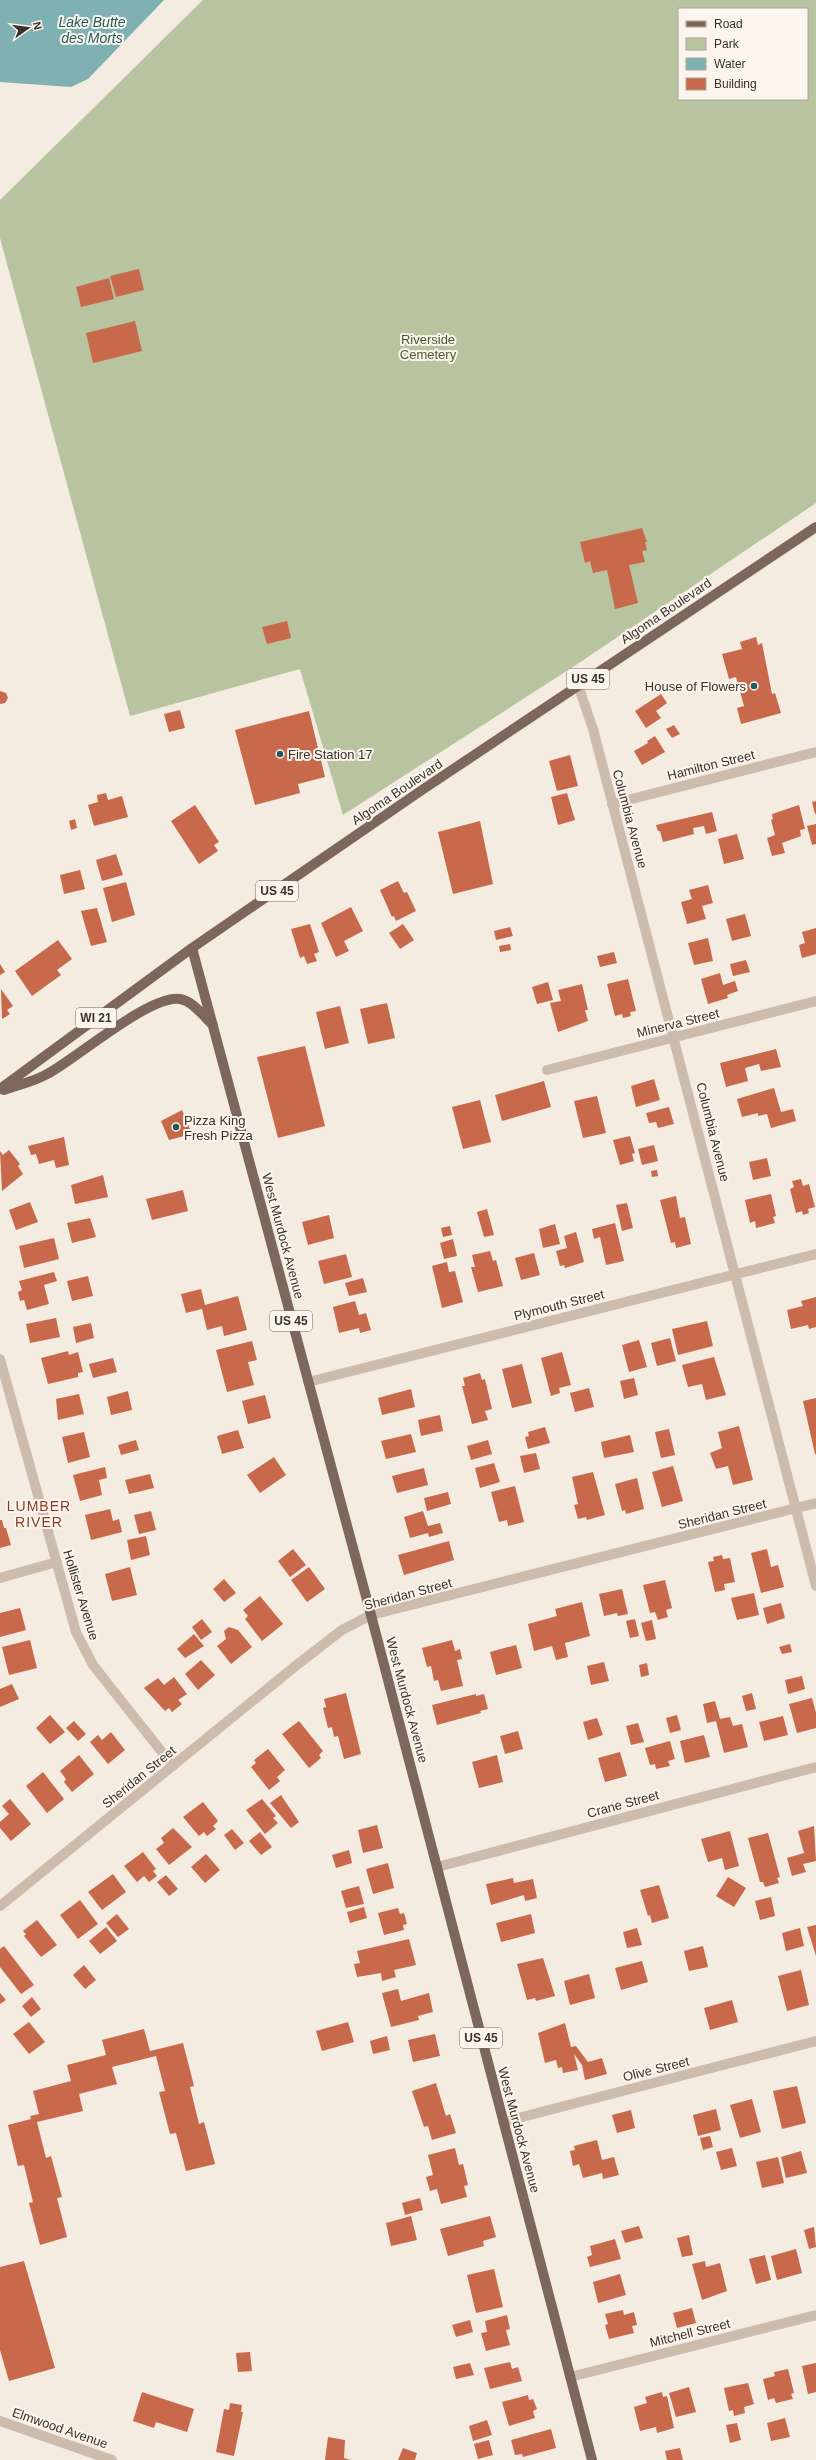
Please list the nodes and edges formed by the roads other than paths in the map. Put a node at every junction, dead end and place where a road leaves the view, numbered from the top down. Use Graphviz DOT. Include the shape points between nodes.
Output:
graph roads {
  1 [pos="816,527"];
  2 [pos="578,685"];
  3 [pos="816,752"];
  4 [pos="612,804"];
  5 [pos="192,948"];
  6 [pos="816,1001"];
  7 [pos="214,1026"];
  8 [pos="675,1038"];
  9 [pos="547,1070"];
  10 [pos="0,1090"];
  11 [pos="816,1254"];
  12 [pos="736,1274"];
  13 [pos="0,1359"];
  14 [pos="308,1382"];
  15 [pos="816,1503"];
  16 [pos="795,1509"];
  17 [pos="57,1562"];
  18 [pos="0,1578"];
  19 [pos="816,1586"];
  20 [pos="371,1615"];
  21 [pos="173,1766"];
  22 [pos="816,1767"];
  23 [pos="437,1867"];
  24 [pos="0,1906"];
  25 [pos="816,2041"];
  26 [pos="503,2122"];
  27 [pos="816,2315"];
  28 [pos="570,2377"];
  29 [pos="0,2421"];
  30 [pos="112,2460"];
  31 [pos="592,2460"];
  1 -- 2 [label="main road, Algoma Boulevard / US 45"];
  2 -- 4 [label="street, Columbia Avenue" via="593,729"];
  2 -- 5 [label="main road, Algoma Boulevard / US 45"];
  3 -- 4 [label="street, Hamilton Street"];
  4 -- 8 [label="street, Columbia Avenue"];
  5 -- 7 [label="main road, West Murdock Avenue / US 45"];
  5 -- 10 [label="main road, Algoma Boulevard / WI 21"];
  6 -- 8 [label="street, Minerva Street"];
  7 -- 10 [label="main road" via="188,1001 180,998 167,1000 140,1012 48,1074"];
  7 -- 14 [label="main road, West Murdock Avenue / US 45"];
  8 -- 9 [label="street, Minerva Street"];
  8 -- 12 [label="street, Columbia Avenue"];
  11 -- 12 [label="street, Plymouth Street"];
  12 -- 14 [label="street, Plymouth Street"];
  12 -- 16 [label="street, Columbia Avenue"];
  13 -- 17 [label="street, Hollister Avenue"];
  14 -- 20 [label="main road, West Murdock Avenue / US 45"];
  15 -- 16 [label="street, Sheridan Street"];
  16 -- 19 [label="street, Columbia Avenue"];
  16 -- 20 [label="street, Sheridan Street"];
  17 -- 18 [label="street"];
  17 -- 21 [label="street, Hollister Avenue" via="83,1649"];
  20 -- 21 [label="street, Sheridan Street" via="342,1630"];
  20 -- 23 [label="main road, West Murdock Avenue / US 45"];
  21 -- 24 [label="street, Sheridan Street"];
  22 -- 23 [label="street, Crane Street"];
  23 -- 26 [label="main road, West Murdock Avenue / US 45"];
  25 -- 26 [label="street, Olive Street"];
  26 -- 28 [label="main road, West Murdock Avenue / US 45"];
  27 -- 28 [label="street, Mitchell Street"];
  28 -- 31 [label="main road, West Murdock Avenue / US 45"];
  29 -- 30 [label="street, Elmwood Avenue"];
}
